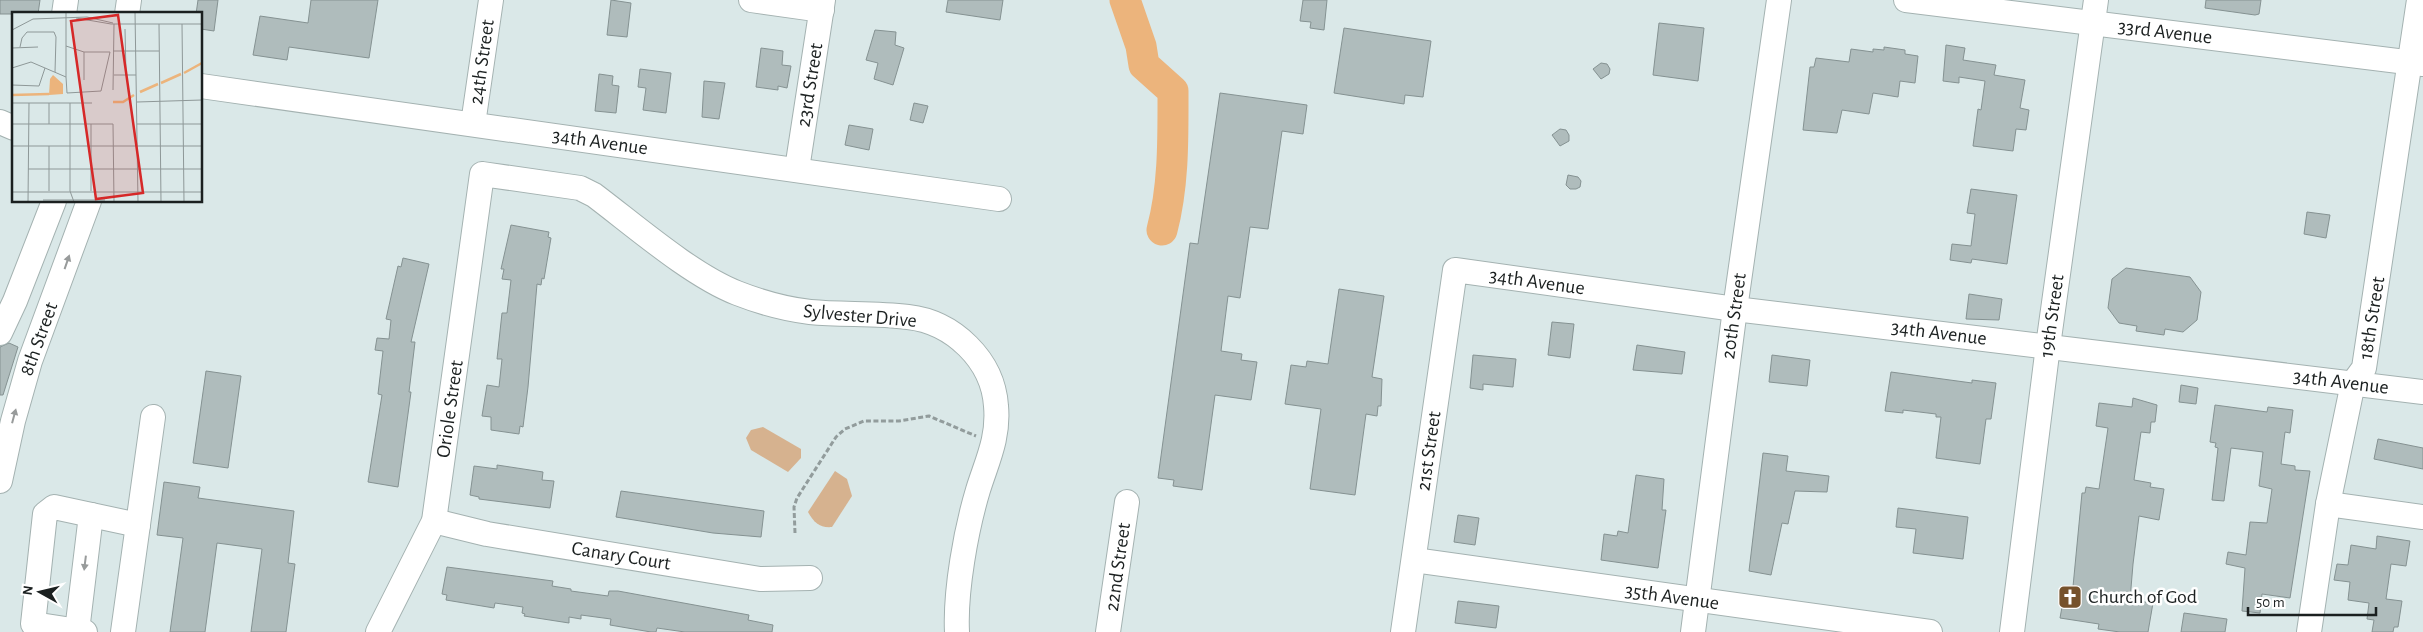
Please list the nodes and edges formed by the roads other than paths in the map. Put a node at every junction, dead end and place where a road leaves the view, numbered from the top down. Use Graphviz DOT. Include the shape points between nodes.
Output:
graph roads {
  1 [pos="491,0"];
  2 [pos="752,0"];
  3 [pos="1779,0"];
  4 [pos="1906,0"];
  5 [pos="2419,0"];
  6 [pos="822,5"];
  7 [pos="2094,11"];
  8 [pos="2417,63"];
  9 [pos="202,86"];
  10 [pos="0,122"];
  11 [pos="473,124"];
  12 [pos="12,127"];
  13 [pos="798,169"];
  14 [pos="482,174"];
  15 [pos="999,199"];
  16 [pos="54,202"];
  17 [pos="89,202"];
  18 [pos="1455,270"];
  19 [pos="18,294"];
  20 [pos="52,306"];
  21 [pos="1735,309"];
  22 [pos="0,333"];
  23 [pos="2048,346"];
  24 [pos="2353,383"];
  25 [pos="2423,392"];
  26 [pos="153,417"];
  27 [pos="0,480"];
  28 [pos="1127,502"];
  29 [pos="2328,504"];
  30 [pos="91,515"];
  31 [pos="2423,517"];
  32 [pos="434,521"];
  33 [pos="138,525"];
  34 [pos="1414,560"];
  35 [pos="810,578"];
  36 [pos="1697,601"];
  37 [pos="81,631"];
  38 [pos="123,632"];
  39 [pos="378,632"];
  40 [pos="957,632"];
  41 [pos="1108,632"];
  42 [pos="1403,632"];
  43 [pos="1693,632"];
  44 [pos="1930,632"];
  45 [pos="2012,632"];
  46 [pos="2309,632"];
  1 -- 11 [label="street, 24th Street"];
  2 -- 6 [label="street"];
  3 -- 21 [label="street, 20th Street"];
  4 -- 7 [label="street, 33rd Avenue"];
  5 -- 8 [label="street, 18th Street"];
  6 -- 13 [label="street, 23rd Street"];
  7 -- 8 [label="street, 33rd Avenue"];
  7 -- 23 [label="street, 19th Street"];
  8 -- 24 [label="street, 18th Street" via="2364,368"];
  9 -- 11 [label="street, 34th Avenue"];
  10 -- 12 [label="street"];
  11 -- 13 [label="street, 34th Avenue"];
  13 -- 15 [label="street, 34th Avenue"];
  14 -- 32 [label="street, Oriole Street"];
  14 -- 40 [label="street, Sylvester Drive" via="580,188 594,194 707,277 734,292 760,301 811,312 909,317 958,337 983,364 996,404 997,425 992,453 968,530"];
  16 -- 19 [label="street, 8th Street"];
  20 -- 17 [label="street, 8th Street, one-way"];
  18 -- 21 [label="street, 34th Avenue"];
  18 -- 34 [label="street, 21st Street"];
  19 -- 20 [label="street"];
  19 -- 22 [label="street, 8th Street"];
  27 -- 20 [label="street, 8th Street, one-way" via="30,361"];
  21 -- 23 [label="street, 34th Avenue"];
  21 -- 36 [label="street, 20th Street"];
  23 -- 24 [label="street, 34th Avenue"];
  23 -- 45 [label="street, 19th Street"];
  24 -- 25 [label="street, 34th Avenue"];
  24 -- 29 [label="street, 18th Street"];
  26 -- 33 [label="street"];
  28 -- 41 [label="street, 22nd Street"];
  29 -- 31 [label="street"];
  29 -- 46 [label="street, 18th Street"];
  30 -- 33 [label="street"];
  30 -- 37 [label="street, one-way"];
  30 -- 37 [label="street" via="54,507 45,514 33,624"];
  32 -- 35 [label="street, Canary Court" via="487,534 760,579"];
  32 -- 39 [label="street, Oriole Street"];
  33 -- 38 [label="street"];
  34 -- 36 [label="street, 35th Avenue"];
  34 -- 42 [label="street, 21st Street"];
  36 -- 43 [label="street, 20th Street"];
  36 -- 44 [label="street, 35th Avenue"];
}
